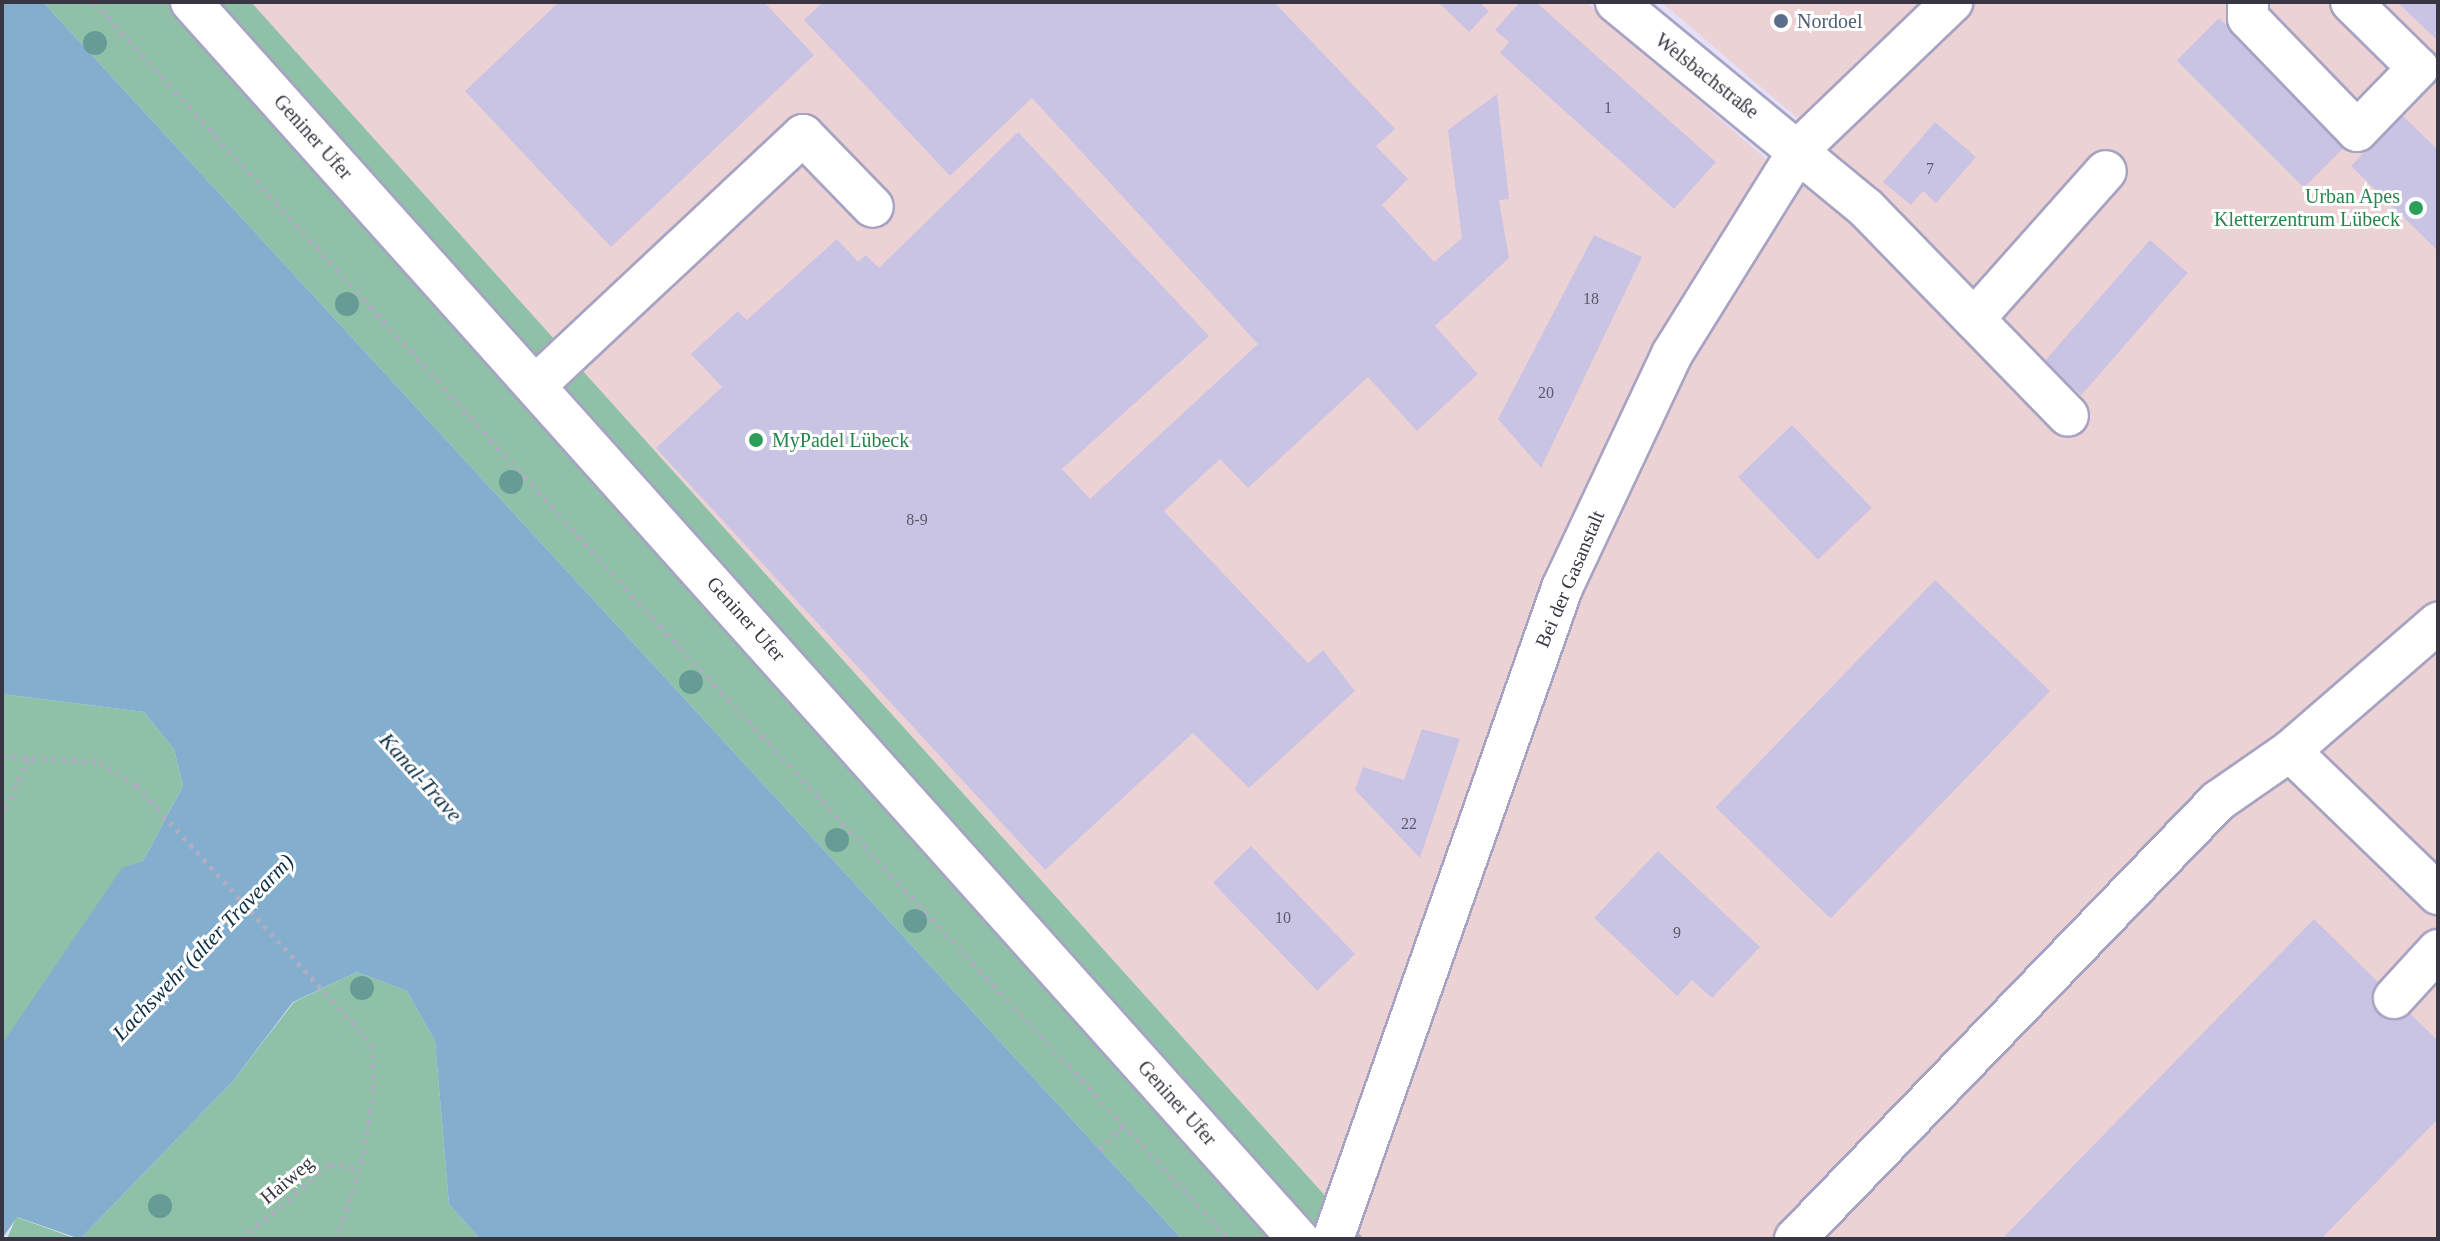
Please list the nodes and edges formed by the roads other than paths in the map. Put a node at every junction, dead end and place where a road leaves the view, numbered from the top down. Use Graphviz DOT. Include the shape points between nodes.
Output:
graph roads {
  1 [pos="191,2"];
  2 [pos="1616,2"];
  3 [pos="1952,2"];
  4 [pos="2248,2"];
  5 [pos="2351,2"];
  6 [pos="1800,148"];
  7 [pos="2106,171"];
  8 [pos="873,207"];
  9 [pos="1974,319"];
  10 [pos="536,385"];
  11 [pos="2068,416"];
  12 [pos="2438,623"];
  13 [pos="2290,751"];
  14 [pos="2438,894"];
  15 [pos="2438,950"];
  16 [pos="2394,998"];
  17 [pos="1298,1239"];
  18 [pos="1333,1239"];
  19 [pos="1795,1239"];
  1 -- 10 [label="street, Geniner Ufer"];
  2 -- 6 [label="street, Welsbachstraße"];
  3 -- 6 [label="street, Bei der Gasanstalt"];
  4 -- 5 [label="street" via="2248,18 2357,131 2418,68"];
  6 -- 9 [label="street, Welsbachstraße"];
  6 -- 18 [label="street, Bei der Gasanstalt" via="1672,354 1562,588"];
  7 -- 9 [label="street"];
  8 -- 10 [label="street" via="803,135"];
  9 -- 11 [label="street, Welsbachstraße"];
  10 -- 17 [label="street, Geniner Ufer"];
  12 -- 13 [label="street"];
  13 -- 14 [label="street"];
  13 -- 19 [label="street" via="2218,801"];
  15 -- 16 [label="street"];
}
